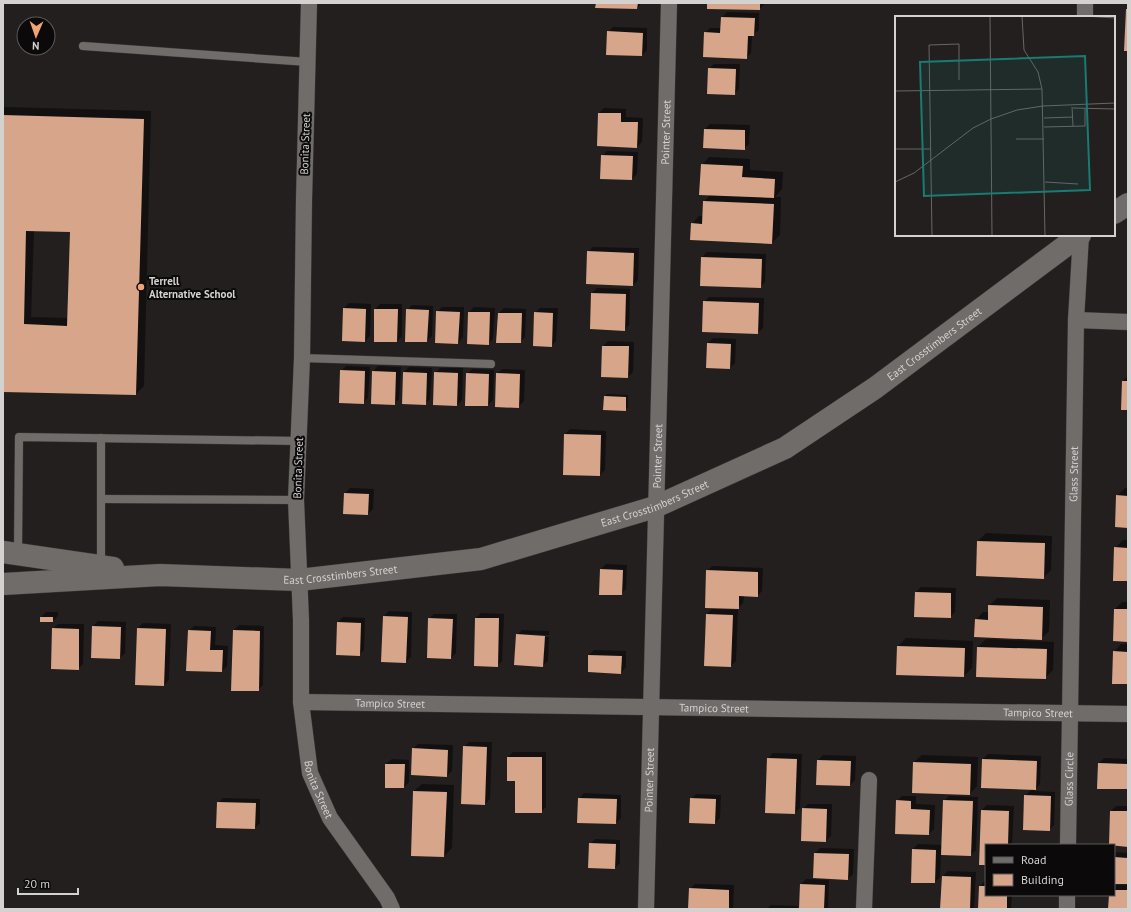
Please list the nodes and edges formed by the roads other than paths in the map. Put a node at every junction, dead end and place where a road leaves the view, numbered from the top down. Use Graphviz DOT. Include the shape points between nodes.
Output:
graph roads {
  1 [pos="309,3"];
  2 [pos="669,3"];
  3 [pos="1085,3"];
  4 [pos="1085,16"];
  5 [pos="83,46"];
  6 [pos="308,62"];
  7 [pos="1128,204"];
  8 [pos="1115,212"];
  9 [pos="1079,236"];
  10 [pos="1080,236"];
  11 [pos="1076,320"];
  12 [pos="1128,322"];
  13 [pos="302,358"];
  14 [pos="491,364"];
  15 [pos="101,438"];
  16 [pos="299,441"];
  17 [pos="101,499"];
  18 [pos="296,500"];
  19 [pos="655,507"];
  20 [pos="10,553"];
  21 [pos="102,566"];
  22 [pos="160,575"];
  23 [pos="299,580"];
  24 [pos="3,584"];
  25 [pos="301,702"];
  26 [pos="651,708"];
  27 [pos="1070,713"];
  28 [pos="1128,714"];
  29 [pos="869,780"];
  30 [pos="1068,844"];
  31 [pos="1067,896"];
  32 [pos="392,909"];
  33 [pos="646,909"];
  34 [pos="864,909"];
  35 [pos="1067,909"];
  1 -- 6 [label="street, Bonita Street"];
  2 -- 19 [label="street, Pointer Street"];
  3 -- 4 [label="street"];
  5 -- 6 [label="lane"];
  6 -- 13 [label="street, Bonita Street"];
  7 -- 8 [label="main road"];
  9 -- 19 [label="main road, East Crosstimbers Street" via="875,388 785,448"];
  10 -- 11 [label="street, Glass Street"];
  11 -- 12 [label="street"];
  11 -- 27 [label="street, Glass Street"];
  13 -- 14 [label="lane"];
  13 -- 16 [label="street, Bonita Street"];
  15 -- 16 [label="lane"];
  15 -- 17 [label="lane"];
  15 -- 20 [label="lane" via="19,437"];
  16 -- 18 [label="street, Bonita Street"];
  17 -- 18 [label="lane"];
  17 -- 21 [label="lane"];
  18 -- 23 [label="street, Bonita Street"];
  19 -- 23 [label="main road, East Crosstimbers Street" via="481,559"];
  19 -- 26 [label="street, Pointer Street"];
  20 -- 21 [label="main road, East Crosstimbers Street"];
  21 -- 22 [label="main road, East Crosstimbers Street"];
  22 -- 23 [label="main road, East Crosstimbers Street"];
  22 -- 24 [label="main road, East Crosstimbers Street"];
  23 -- 25 [label="street, Bonita Street"];
  25 -- 26 [label="street, Tampico Street"];
  25 -- 32 [label="street, Bonita Street" via="313,780 330,818 387,898"];
  26 -- 27 [label="street, Tampico Street"];
  26 -- 33 [label="street, Pointer Street"];
  27 -- 28 [label="street, Tampico Street"];
  27 -- 30 [label="street, Glass Circle"];
  29 -- 34 [label="street"];
  31 -- 35 [label="street"];
}
